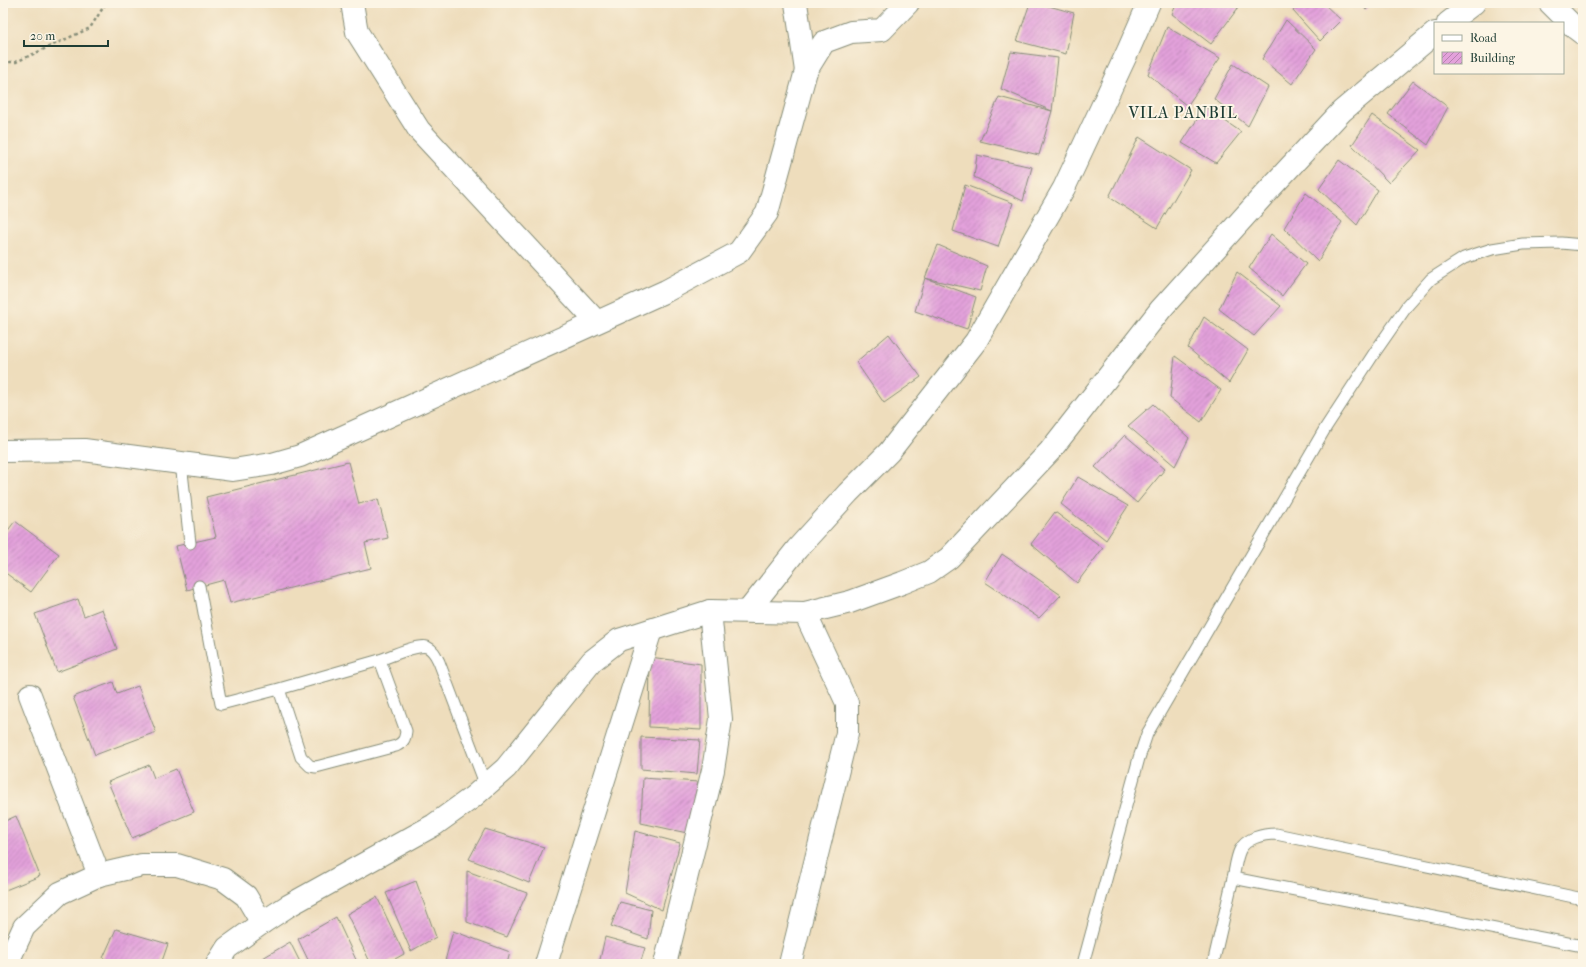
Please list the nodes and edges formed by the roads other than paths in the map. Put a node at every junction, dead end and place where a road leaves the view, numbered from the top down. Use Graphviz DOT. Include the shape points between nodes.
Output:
graph roads {
  1 [pos="352,3"];
  2 [pos="796,3"];
  3 [pos="908,3"];
  4 [pos="1149,3"];
  5 [pos="1474,3"];
  6 [pos="1550,3"];
  7 [pos="1449,22"];
  8 [pos="1434,34"];
  9 [pos="1583,34"];
  10 [pos="806,71"];
  11 [pos="1583,245"];
  12 [pos="596,321"];
  13 [pos="3,451"];
  14 [pos="181,463"];
  15 [pos="190,543"];
  16 [pos="199,586"];
  17 [pos="710,611"];
  18 [pos="748,611"];
  19 [pos="805,613"];
  20 [pos="651,630"];
  21 [pos="380,660"];
  22 [pos="279,689"];
  23 [pos="30,695"];
  24 [pos="486,786"];
  25 [pos="99,875"];
  26 [pos="1233,878"];
  27 [pos="1583,899"];
  28 [pos="262,923"];
  29 [pos="1583,946"];
  30 [pos="7,964"];
  31 [pos="217,964"];
  32 [pos="546,964"];
  33 [pos="665,964"];
  34 [pos="790,964"];
  35 [pos="1083,964"];
  36 [pos="1213,964"];
  1 -- 12 [label="street" via="357,32 419,130"];
  2 -- 10 [label="street"];
  3 -- 10 [label="street" via="882,30 851,32 824,42"];
  4 -- 18 [label="street" via="1064,188 976,341 889,452 797,549"];
  5 -- 7 [label="street"];
  6 -- 9 [label="street"];
  8 -- 19 [label="street" via="1342,111 1263,196 1161,309 1050,451 949,558 929,572 902,583 850,602"];
  10 -- 12 [label="street" via="767,213 739,252 666,291"];
  11 -- 35 [label="lane" via="1523,244 1492,249 1464,258 1431,280 1407,306 1383,340 1326,427 1147,734"];
  12 -- 14 [label="street" via="300,456 272,464 233,470"];
  13 -- 14 [label="street" via="84,450"];
  14 -- 15 [label="lane"];
  16 -- 22 [label="lane" via="221,704"];
  17 -- 18 [label="street"];
  17 -- 20 [label="street"];
  17 -- 33 [label="street" via="721,719 713,770"];
  18 -- 19 [label="street"];
  19 -- 34 [label="street" via="847,703 847,733"];
  20 -- 24 [label="street" via="619,640 592,661 506,768"];
  20 -- 32 [label="street"];
  21 -- 22 [label="lane"];
  21 -- 22 [label="lane" via="406,731 405,739 396,746 316,767 310,766 301,757"];
  21 -- 24 [label="lane" via="418,647 427,647 434,652"];
  23 -- 25 [label="street"];
  24 -- 28 [label="street" via="474,798 434,825"];
  25 -- 28 [label="street" via="142,865 177,865 223,879 246,896"];
  25 -- 30 [label="street" via="60,893 24,927"];
  26 -- 27 [label="lane" via="1240,850 1250,840 1263,834 1276,834"];
  26 -- 29 [label="lane"];
  26 -- 36 [label="lane"];
  28 -- 31 [label="street" via="227,948"];
}
